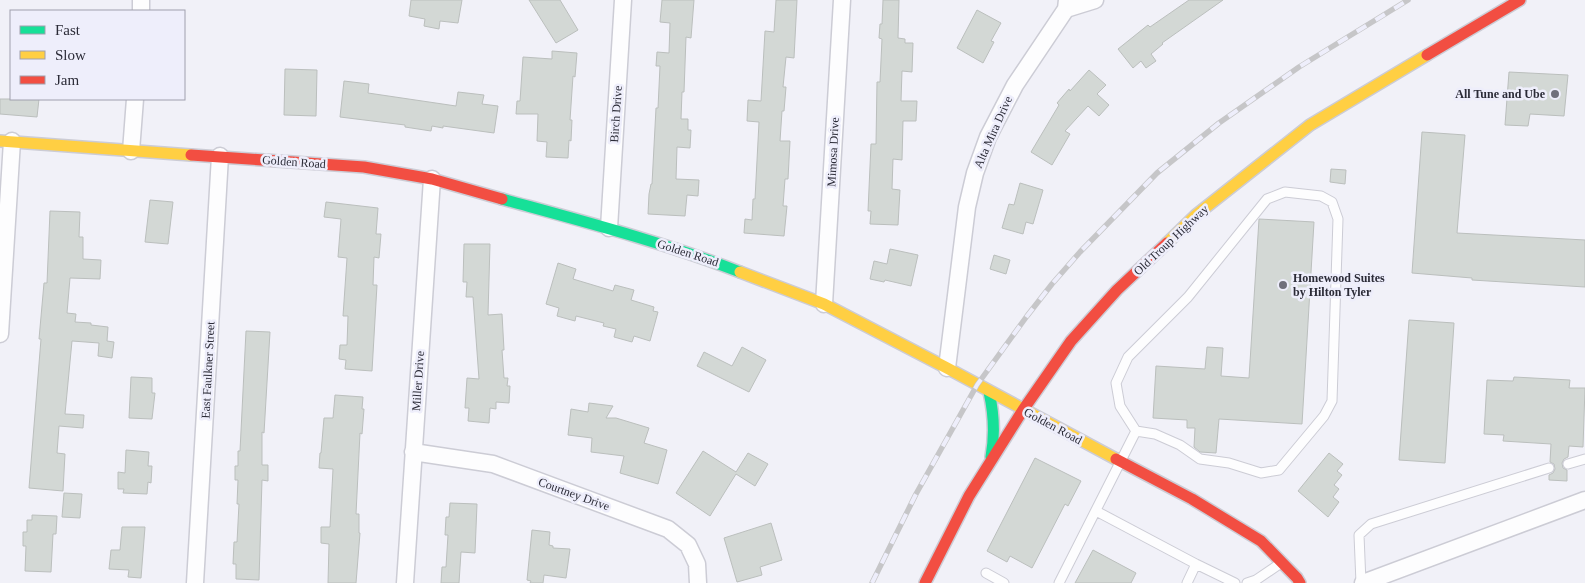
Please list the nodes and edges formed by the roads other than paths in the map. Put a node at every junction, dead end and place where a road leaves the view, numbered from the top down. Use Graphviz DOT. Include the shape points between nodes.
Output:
graph roads {
  1 [pos="623,0"];
  2 [pos="842,0"];
  3 [pos="1095,0"];
  4 [pos="1520,0"];
  5 [pos="1066,5"];
  6 [pos="135,100"];
  7 [pos="6,141"];
  8 [pos="131,151"];
  9 [pos="220,156"];
  10 [pos="432,179"];
  11 [pos="608,228"];
  12 [pos="824,304"];
  13 [pos="0,334"];
  14 [pos="948,368"];
  15 [pos="989,392"];
  16 [pos="1023,410"];
  17 [pos="1136,431"];
  18 [pos="413,452"];
  19 [pos="1585,459"];
  20 [pos="1121,462"];
  21 [pos="989,464"];
  22 [pos="1568,464"];
  23 [pos="1550,468"];
  24 [pos="1585,500"];
  25 [pos="1096,511"];
  26 [pos="1282,562"];
  27 [pos="1196,564"];
  28 [pos="986,573"];
  29 [pos="195,583"];
  30 [pos="405,583"];
  31 [pos="698,583"];
  32 [pos="925,583"];
  33 [pos="1004,583"];
  34 [pos="1059,583"];
  35 [pos="1187,583"];
  36 [pos="1235,583"];
  37 [pos="1247,583"];
  38 [pos="1300,583"];
  39 [pos="1362,583"];
  1 -- 11 [label="street, Birch Drive"];
  2 -- 12 [label="street, Mimosa Drive"];
  3 -- 5 [label="street"];
  4 -- 16 [label="street, Old Troup Highway" via="1310,125 1196,215 1117,290 1070,341"];
  5 -- 14 [label="street, Alta Mira Drive" via="1015,85 988,137 975,173 967,207"];
  6 -- 8 [label="street"];
  7 -- 8 [label="street, Golden Road"];
  7 -- 13 [label="street"];
  8 -- 9 [label="street, Golden Road"];
  9 -- 10 [label="street, Golden Road" via="364,167"];
  9 -- 29 [label="street, East Faulkner Street"];
  10 -- 11 [label="street, Golden Road"];
  10 -- 18 [label="street, Miller Drive"];
  11 -- 12 [label="street, Golden Road" via="702,257"];
  12 -- 14 [label="street, Golden Road"];
  14 -- 15 [label="street, Golden Road"];
  15 -- 16 [label="street, Golden Road"];
  15 -- 21 [label="street" via="994,415"];
  16 -- 20 [label="street, Golden Road"];
  16 -- 21 [label="street, Old Troup Highway"];
  17 -- 17 [label="lane" via="1120,406 1116,383 1128,357 1188,297 1267,199 1285,192 1321,196 1332,202 1338,219 1332,401 1324,416 1279,470 1261,473 1200,458 1155,434"];
  17 -- 20 [label="lane"];
  18 -- 30 [label="street, Miller Drive"];
  18 -- 31 [label="street, Courtney Drive" via="493,464 668,529 688,545 697,564"];
  19 -- 22 [label="lane"];
  20 -- 25 [label="lane"];
  20 -- 26 [label="street, Golden Road" via="1192,499 1261,541"];
  21 -- 32 [label="street, Old Troup Highway"];
  23 -- 39 [label="lane" via="1371,524 1359,535"];
  24 -- 39 [label="street"];
  25 -- 27 [label="lane"];
  25 -- 34 [label="lane"];
  26 -- 37 [label="lane"];
  26 -- 38 [label="street, Golden Road"];
  27 -- 35 [label="lane"];
  27 -- 36 [label="lane"];
  28 -- 33 [label="lane"];
}
